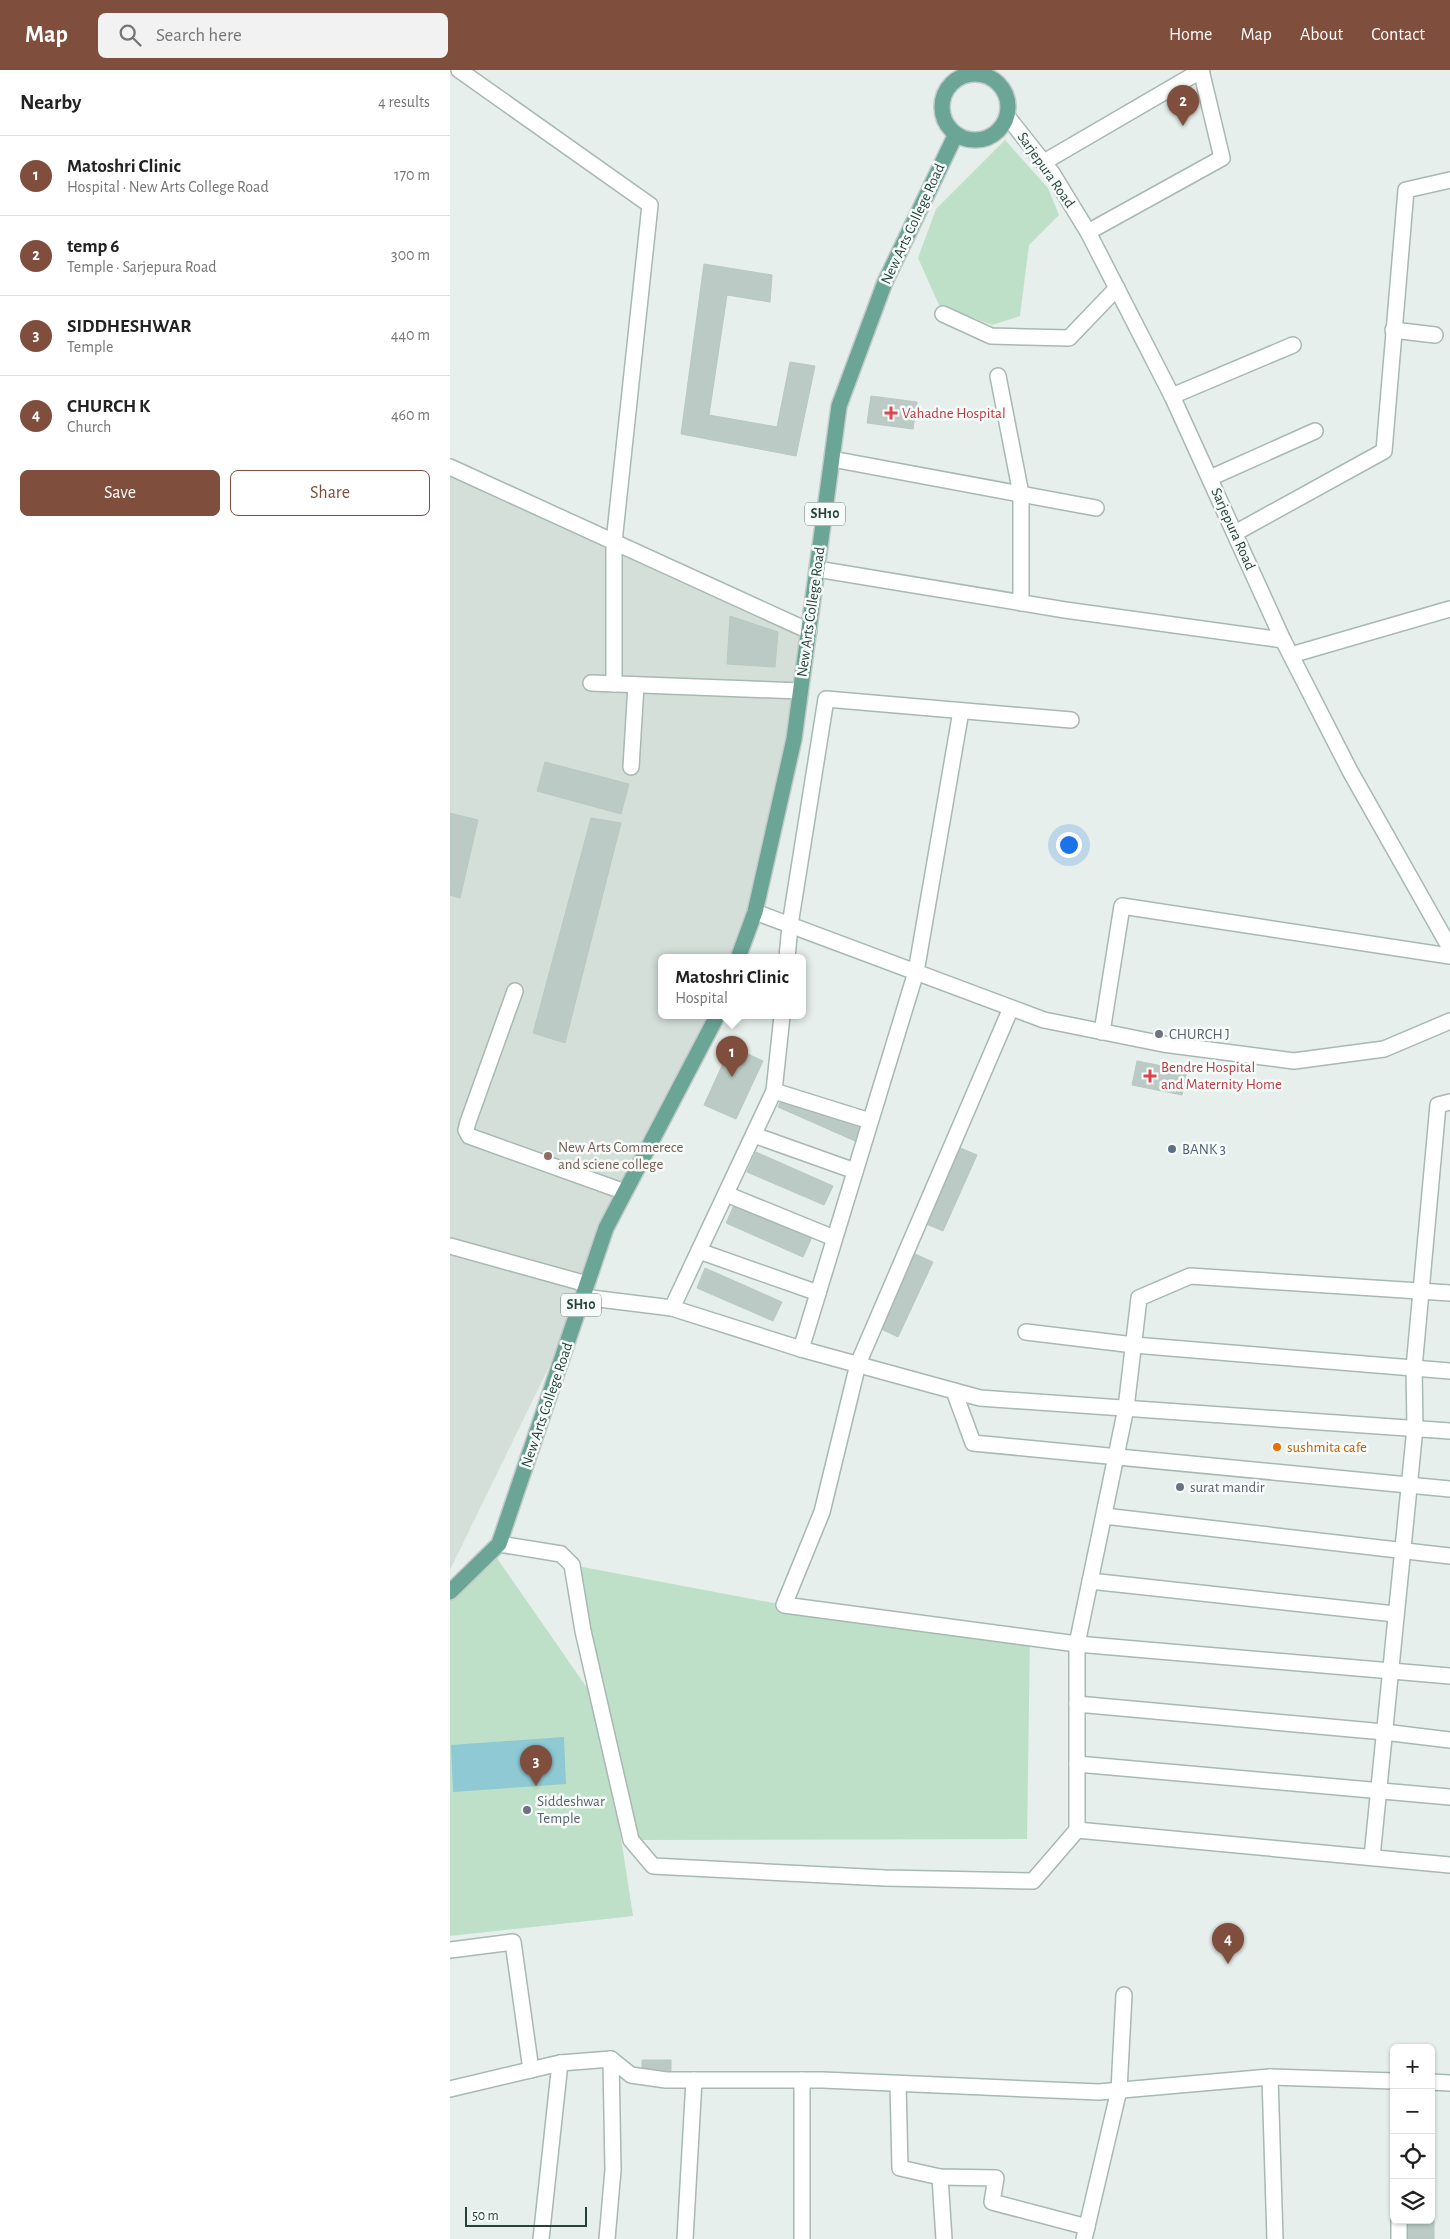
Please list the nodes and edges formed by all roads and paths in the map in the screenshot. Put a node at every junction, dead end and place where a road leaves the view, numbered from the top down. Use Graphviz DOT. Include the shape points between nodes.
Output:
graph roads {
  1 [pos="460,70"];
  2 [pos="1201,70"];
  3 [pos="963,73"];
  4 [pos="987,73"];
  5 [pos="1007,116"];
  6 [pos="956,134"];
  7 [pos="1044,162"];
  8 [pos="1450,180"];
  9 [pos="1088,232"];
  10 [pos="1117,288"];
  11 [pos="943,314"];
  12 [pos="1394,330"];
  13 [pos="1435,335"];
  14 [pos="1293,345"];
  15 [pos="998,376"];
  16 [pos="1172,396"];
  17 [pos="1315,432"];
  18 [pos="832,458"];
  19 [pos="450,467"];
  20 [pos="1210,478"];
  21 [pos="1022,494"];
  22 [pos="1096,508"];
  23 [pos="1235,534"];
  24 [pos="614,542"];
  25 [pos="817,569"];
  26 [pos="1021,603"];
  27 [pos="1450,609"];
  28 [pos="809,631"];
  29 [pos="1283,640"];
  30 [pos="1291,655"];
  31 [pos="590,683"];
  32 [pos="614,684"];
  33 [pos="636,685"];
  34 [pos="800,691"];
  35 [pos="962,711"];
  36 [pos="1071,720"];
  37 [pos="631,767"];
  38 [pos="755,912"];
  39 [pos="790,925"];
  40 [pos="1450,948"];
  41 [pos="739,954"];
  42 [pos="787,954"];
  43 [pos="1450,956"];
  44 [pos="916,972"];
  45 [pos="515,991"];
  46 [pos="1011,1008"];
  47 [pos="715,1019"];
  48 [pos="782,1019"];
  49 [pos="1450,1021"];
  50 [pos="1102,1032"];
  51 [pos="774,1091"];
  52 [pos="1450,1102"];
  53 [pos="870,1121"];
  54 [pos="754,1135"];
  55 [pos="855,1171"];
  56 [pos="626,1192"];
  57 [pos="726,1194"];
  58 [pos="834,1238"];
  59 [pos="450,1246"];
  60 [pos="699,1251"];
  61 [pos="585,1291"];
  62 [pos="1420,1291"];
  63 [pos="818,1293"];
  64 [pos="1450,1293"];
  65 [pos="672,1308"];
  66 [pos="1026,1332"];
  67 [pos="1134,1345"];
  68 [pos="801,1349"];
  69 [pos="858,1364"];
  70 [pos="1414,1368"];
  71 [pos="1450,1371"];
  72 [pos="954,1391"];
  73 [pos="1126,1408"];
  74 [pos="1415,1428"];
  75 [pos="1450,1431"];
  76 [pos="1116,1459"];
  77 [pos="1408,1486"];
  78 [pos="1450,1489"];
  79 [pos="1104,1516"];
  80 [pos="499,1544"];
  81 [pos="1401,1550"];
  82 [pos="1450,1556"];
  83 [pos="1090,1581"];
  84 [pos="450,1592"];
  85 [pos="1395,1614"];
  86 [pos="1077,1644"];
  87 [pos="1390,1671"];
  88 [pos="1450,1676"];
  89 [pos="1077,1704"];
  90 [pos="1384,1732"];
  91 [pos="1450,1740"];
  92 [pos="1077,1764"];
  93 [pos="1378,1789"];
  94 [pos="1450,1797"];
  95 [pos="1077,1830"];
  96 [pos="1372,1858"];
  97 [pos="1450,1865"];
  98 [pos="450,1950"];
  99 [pos="1124,1995"];
  100 [pos="611,2059"];
  101 [pos="560,2063"];
  102 [pos="530,2070"];
  103 [pos="1270,2078"];
  104 [pos="694,2080"];
  105 [pos="802,2080"];
  106 [pos="1390,2081"];
  107 [pos="1435,2082"];
  108 [pos="1450,2083"];
  109 [pos="898,2084"];
  110 [pos="450,2089"];
  111 [pos="1119,2090"];
  112 [pos="940,2176"];
  113 [pos="1399,2224"];
  114 [pos="1085,2233"];
  115 [pos="541,2239"];
  116 [pos="607,2239"];
  117 [pos="685,2239"];
  118 [pos="802,2239"];
  119 [pos="944,2239"];
  120 [pos="1275,2239"];
  121 [pos="1399,2239"];
  1 -- 24 [label="street" via="650,206"];
  2 -- 7 [label="street"];
  2 -- 9 [label="street" via="1222,158"];
  3 -- 4 [label="main road"];
  3 -- 6 [label="main road" via="949,86 943,98 942,112 946,124"];
  4 -- 5 [label="main road" via="1001,86 1008,100"];
  5 -- 6 [label="main road" via="999,129 986,138 970,140"];
  5 -- 7 [label="street, Sarjepura Road"];
  6 -- 18 [label="main road, New Arts College Road / SH10" via="885,282 839,406"];
  7 -- 9 [label="street, Sarjepura Road"];
  8 -- 12 [label="street" via="1406,190"];
  9 -- 10 [label="street, Sarjepura Road"];
  10 -- 11 [label="street" via="1069,338 991,336"];
  10 -- 16 [label="street, Sarjepura Road"];
  12 -- 13 [label="street"];
  12 -- 23 [label="street" via="1384,451"];
  14 -- 16 [label="street"];
  15 -- 21 [label="street"];
  16 -- 20 [label="street, Sarjepura Road"];
  17 -- 20 [label="street"];
  18 -- 21 [label="street"];
  18 -- 25 [label="main road, New Arts College Road / SH10"];
  19 -- 24 [label="street"];
  20 -- 23 [label="street, Sarjepura Road"];
  21 -- 22 [label="street"];
  21 -- 26 [label="street"];
  23 -- 29 [label="street, Sarjepura Road"];
  24 -- 28 [label="street"];
  24 -- 32 [label="street"];
  25 -- 26 [label="street"];
  25 -- 28 [label="main road, New Arts College Road / SH10"];
  26 -- 29 [label="street"];
  27 -- 30 [label="street"];
  28 -- 34 [label="main road, New Arts College Road / SH10"];
  29 -- 30 [label="street, Sarjepura Road"];
  30 -- 40 [label="street, Sarjepura Road" via="1350,771"];
  31 -- 32 [label="street"];
  32 -- 33 [label="street"];
  33 -- 34 [label="street"];
  33 -- 37 [label="street"];
  34 -- 38 [label="main road, New Arts College Road / SH10" via="794,739"];
  35 -- 36 [label="street"];
  35 -- 39 [label="street" via="826,699"];
  35 -- 44 [label="street"];
  38 -- 39 [label="street"];
  38 -- 41 [label="main road, New Arts College Road / SH10"];
  39 -- 42 [label="street"];
  39 -- 44 [label="street"];
  43 -- 50 [label="street" via="1122,906"];
  44 -- 46 [label="street"];
  44 -- 53 [label="street"];
  45 -- 56 [label="street" via="468,1122 468,1136"];
  46 -- 50 [label="street" via="1044,1020"];
  46 -- 69 [label="street"];
  47 -- 56 [label="main road, New Arts College Road / SH10"];
  48 -- 51 [label="street"];
  49 -- 50 [label="street" via="1384,1049 1294,1061 1164,1044"];
  51 -- 53 [label="street"];
  51 -- 54 [label="street"];
  52 -- 62 [label="street" via="1438,1104"];
  53 -- 55 [label="street"];
  54 -- 55 [label="street"];
  54 -- 57 [label="street"];
  55 -- 58 [label="street"];
  56 -- 61 [label="main road, New Arts College Road / SH10" via="606,1228"];
  57 -- 58 [label="street"];
  57 -- 60 [label="street"];
  58 -- 63 [label="street"];
  59 -- 61 [label="street"];
  60 -- 63 [label="street"];
  60 -- 65 [label="street"];
  61 -- 65 [label="street"];
  61 -- 80 [label="main road, New Arts College Road / SH10"];
  62 -- 64 [label="street"];
  62 -- 67 [label="street" via="1190,1276 1139,1298"];
  62 -- 70 [label="street"];
  63 -- 68 [label="street"];
  65 -- 68 [label="street"];
  66 -- 67 [label="street"];
  67 -- 70 [label="street"];
  67 -- 73 [label="street"];
  68 -- 69 [label="street"];
  69 -- 72 [label="street"];
  69 -- 86 [label="street" via="822,1512 784,1605"];
  70 -- 71 [label="street"];
  70 -- 74 [label="street"];
  72 -- 73 [label="street" via="980,1398"];
  72 -- 76 [label="street" via="973,1443"];
  73 -- 74 [label="street"];
  73 -- 76 [label="street"];
  74 -- 75 [label="street"];
  74 -- 77 [label="street"];
  76 -- 77 [label="street"];
  76 -- 79 [label="street"];
  77 -- 78 [label="street"];
  77 -- 81 [label="street"];
  79 -- 81 [label="street"];
  79 -- 83 [label="street"];
  80 -- 84 [label="main road, New Arts College Road / SH10"];
  80 -- 95 [label="street" via="561,1554 572,1565 583,1631 631,1840 653,1866 885,1878 1032,1881"];
  81 -- 82 [label="street"];
  81 -- 85 [label="street"];
  83 -- 85 [label="street"];
  83 -- 86 [label="street"];
  85 -- 87 [label="street"];
  86 -- 87 [label="street"];
  86 -- 89 [label="street"];
  87 -- 88 [label="street"];
  87 -- 90 [label="street"];
  89 -- 90 [label="street"];
  89 -- 92 [label="street"];
  90 -- 91 [label="street"];
  90 -- 93 [label="street"];
  92 -- 93 [label="street"];
  92 -- 95 [label="street"];
  93 -- 94 [label="street"];
  93 -- 96 [label="street"];
  95 -- 96 [label="street"];
  96 -- 97 [label="street"];
  98 -- 102 [label="street" via="512,1942"];
  99 -- 111 [label="street"];
  100 -- 101 [label="street"];
  100 -- 104 [label="street" via="631,2074 666,2080"];
  100 -- 116 [label="street" via="613,2170"];
  101 -- 102 [label="street"];
  101 -- 115 [label="street"];
  102 -- 110 [label="street"];
  103 -- 106 [label="street"];
  103 -- 111 [label="street"];
  103 -- 120 [label="street"];
  104 -- 105 [label="street"];
  104 -- 117 [label="street"];
  105 -- 109 [label="street"];
  105 -- 118 [label="street"];
  107 -- 108 [label="street"];
  109 -- 111 [label="street" via="1099,2092"];
  109 -- 112 [label="street" via="900,2168"];
  111 -- 114 [label="street"];
  112 -- 114 [label="street" via="996,2178 992,2202"];
  112 -- 119 [label="street"];
  113 -- 121 [label="street"];
}
